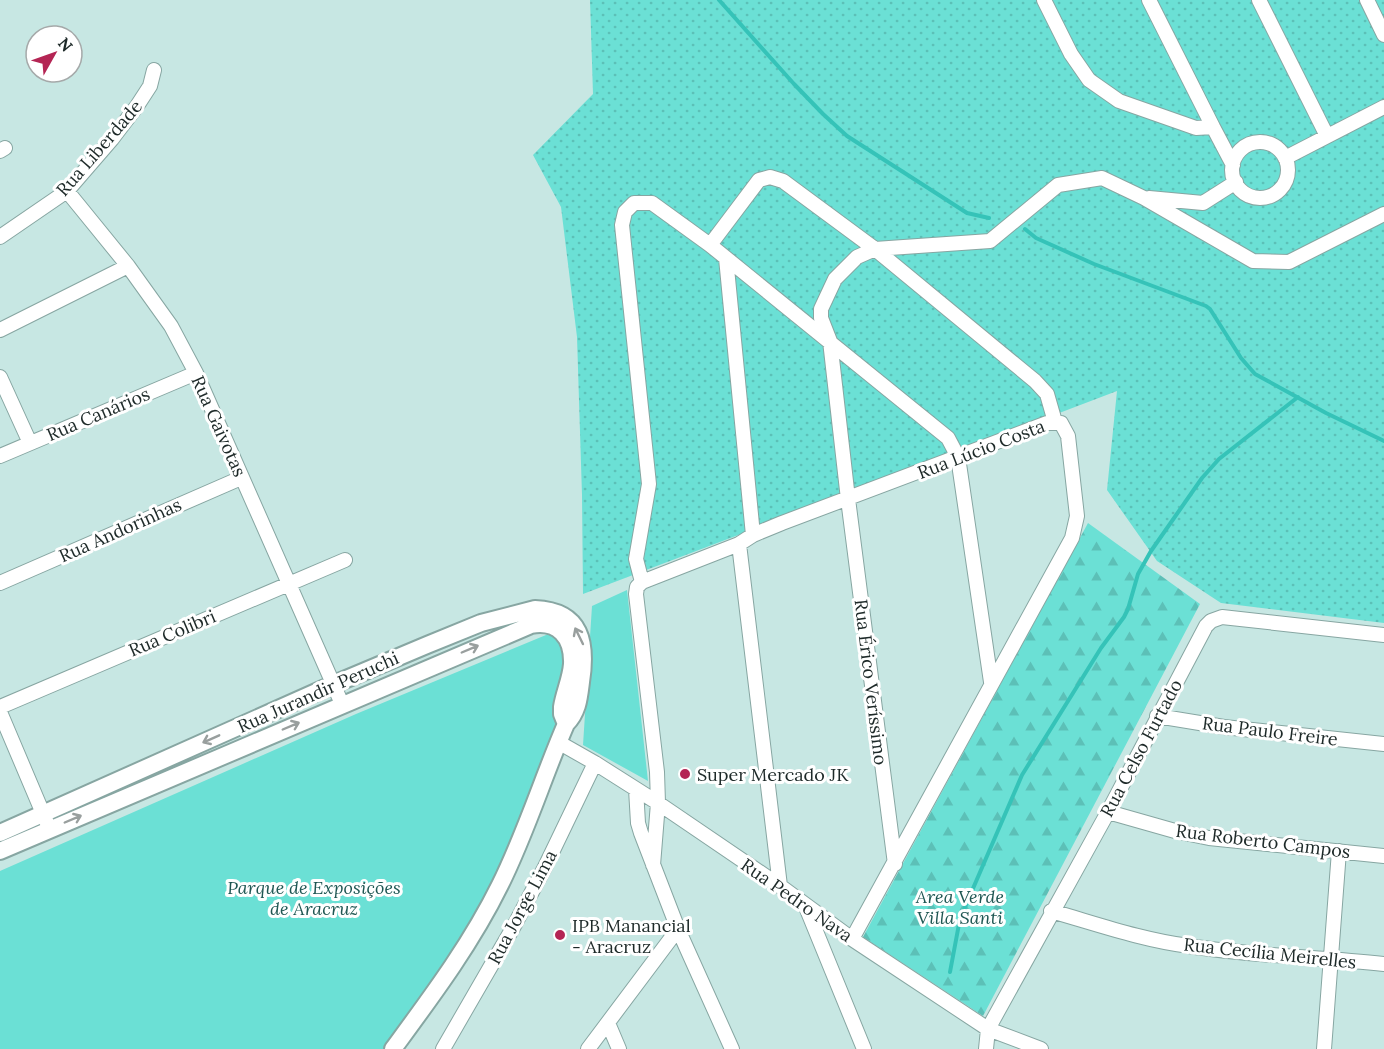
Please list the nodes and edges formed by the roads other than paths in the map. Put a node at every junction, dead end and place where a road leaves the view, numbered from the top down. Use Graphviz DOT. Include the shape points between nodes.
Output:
graph roads {
  1 [pos="1044,0"];
  2 [pos="1149,0"];
  3 [pos="1259,0"];
  4 [pos="1367,0"];
  5 [pos="1384,35"];
  6 [pos="154,69"];
  7 [pos="1384,107"];
  8 [pos="1213,127"];
  9 [pos="1328,136"];
  10 [pos="1286,158"];
  11 [pos="1233,165"];
  12 [pos="1236,182"];
  13 [pos="67,191"];
  14 [pos="1144,198"];
  15 [pos="1384,214"];
  16 [pos="0,237"];
  17 [pos="710,245"];
  18 [pos="875,249"];
  19 [pos="726,258"];
  20 [pos="129,266"];
  21 [pos="0,330"];
  22 [pos="830,341"];
  23 [pos="195,373"];
  24 [pos="0,377"];
  25 [pos="1055,422"];
  26 [pos="30,442"];
  27 [pos="0,456"];
  28 [pos="958,457"];
  29 [pos="241,478"];
  30 [pos="848,500"];
  31 [pos="753,535"];
  32 [pos="739,544"];
  33 [pos="345,560"];
  34 [pos="642,582"];
  35 [pos="0,583"];
  36 [pos="288,584"];
  37 [pos="1384,635"];
  38 [pos="992,682"];
  39 [pos="332,685"];
  40 [pos="573,692"];
  41 [pos="342,704"];
  42 [pos="0,707"];
  43 [pos="0,712"];
  44 [pos="1157,716"];
  45 [pos="558,742"];
  46 [pos="1384,744"];
  47 [pos="595,763"];
  48 [pos="636,789"];
  49 [pos="658,803"];
  50 [pos="1108,812"];
  51 [pos="46,821"];
  52 [pos="0,832"];
  53 [pos="0,851"];
  54 [pos="1339,851"];
  55 [pos="1384,856"];
  56 [pos="895,864"];
  57 [pos="653,865"];
  58 [pos="780,886"];
  59 [pos="806,905"];
  60 [pos="1052,911"];
  61 [pos="678,929"];
  62 [pos="852,939"];
  63 [pos="1331,958"];
  64 [pos="1384,964"];
  65 [pos="608,1023"];
  66 [pos="988,1029"];
  67 [pos="393,1049"];
  68 [pos="443,1049"];
  69 [pos="588,1049"];
  70 [pos="619,1049"];
  71 [pos="732,1049"];
  72 [pos="864,1049"];
  73 [pos="986,1049"];
  74 [pos="1041,1049"];
  75 [pos="1324,1049"];
  1 -- 8 [label="street" via="1089,80 1119,101 1196,128"];
  2 -- 8 [label="street"];
  3 -- 9 [label="street"];
  4 -- 5 [label="street"];
  6 -- 13 [label="street, Rua Liberdade" via="150,86 137,106"];
  7 -- 9 [label="street"];
  8 -- 11 [label="street"];
  9 -- 10 [label="street"];
  10 -- 11 [label="street" via="1273,145 1256,142 1241,150"];
  10 -- 12 [label="street" via="1285,183 1273,195 1248,195"];
  11 -- 12 [label="street"];
  12 -- 14 [label="street" via="1203,203"];
  13 -- 16 [label="street, Rua Liberdade"];
  13 -- 20 [label="street, Rua Gaivotas"];
  14 -- 15 [label="street" via="1254,261 1290,262"];
  14 -- 18 [label="street" via="1102,178 1058,185 990,241"];
  17 -- 18 [label="street" via="759,180 770,177 783,181"];
  17 -- 19 [label="street"];
  17 -- 34 [label="street" via="652,203 634,203 625,212 622,225 649,484 636,560"];
  18 -- 22 [label="street, Rua Érico Veríssimo" via="857,257 835,279 820,309"];
  18 -- 25 [label="street" via="1035,381 1047,394"];
  19 -- 22 [label="street"];
  19 -- 31 [label="street"];
  20 -- 21 [label="street"];
  20 -- 23 [label="street, Rua Gaivotas" via="171,326"];
  22 -- 28 [label="street" via="948,438"];
  22 -- 30 [label="street, Rua Érico Veríssimo"];
  23 -- 26 [label="street, Rua Canários"];
  23 -- 29 [label="street, Rua Gaivotas"];
  24 -- 26 [label="street"];
  25 -- 28 [label="street, Rua Lúcio Costa"];
  25 -- 38 [label="street, Rua Lúcio Costa" via="1068,435 1076,528"];
  26 -- 27 [label="street, Rua Canários"];
  28 -- 30 [label="street, Rua Lúcio Costa"];
  28 -- 38 [label="street"];
  29 -- 35 [label="street, Rua Andorinhas"];
  29 -- 36 [label="street, Rua Gaivotas"];
  30 -- 31 [label="street, Rua Lúcio Costa"];
  30 -- 56 [label="street, Rua Érico Veríssimo"];
  31 -- 32 [label="street, Rua Lúcio Costa"];
  32 -- 34 [label="street, Rua Lúcio Costa"];
  32 -- 58 [label="street"];
  33 -- 36 [label="street, Rua Colibri"];
  34 -- 49 [label="street" via="636,594"];
  36 -- 39 [label="street, Rua Gaivotas"];
  36 -- 42 [label="street, Rua Colibri"];
  37 -- 44 [label="street, Rua Celso Furtado" via="1216,618 1206,626"];
  38 -- 56 [label="street, Rua Lúcio Costa"];
  40 -- 39 [label="street, Rua Jurandir Peruchi, one-way" via="584,655 582,638 564,617 544,609 481,623"];
  39 -- 41 [label="street, Rua Gaivotas"];
  39 -- 51 [label="street, Rua Jurandir Peruchi, one-way"];
  41 -- 40 [label="street, Rua Jurandir Peruchi, one-way" via="539,624 555,626 564,634 572,665"];
  40 -- 45 [label="street" via="575,712"];
  51 -- 41 [label="street, Rua Jurandir Peruchi, one-way"];
  43 -- 51 [label="street"];
  44 -- 46 [label="street, Rua Paulo Freire"];
  44 -- 50 [label="street, Rua Celso Furtado"];
  45 -- 47 [label="street, Rua Pedro Nava"];
  45 -- 67 [label="street" via="501,884 482,920"];
  47 -- 48 [label="street, Rua Pedro Nava"];
  47 -- 68 [label="street, Rua Jorge Lima" via="514,926"];
  48 -- 49 [label="street, Rua Pedro Nava"];
  48 -- 57 [label="street" via="638,823"];
  49 -- 57 [label="street"];
  49 -- 58 [label="street, Rua Pedro Nava"];
  50 -- 54 [label="street, Rua Roberto Campos" via="1209,838"];
  50 -- 60 [label="street, Rua Celso Furtado"];
  51 -- 52 [label="street, Rua Jurandir Peruchi"];
  51 -- 53 [label="street, Rua Jurandir Peruchi"];
  54 -- 55 [label="street, Rua Roberto Campos"];
  54 -- 63 [label="street"];
  56 -- 62 [label="street, Rua Lúcio Costa"];
  57 -- 61 [label="street"];
  58 -- 59 [label="street, Rua Pedro Nava"];
  59 -- 62 [label="street, Rua Pedro Nava"];
  59 -- 72 [label="street"];
  60 -- 63 [label="street, Rua Cecília Meirelles" via="1186,946"];
  60 -- 66 [label="street, Rua Celso Furtado"];
  61 -- 65 [label="street"];
  61 -- 71 [label="street"];
  62 -- 66 [label="street, Rua Pedro Nava"];
  63 -- 64 [label="street, Rua Cecília Meirelles"];
  63 -- 75 [label="street"];
  65 -- 69 [label="street"];
  65 -- 70 [label="street"];
  66 -- 73 [label="street"];
  66 -- 74 [label="street, Rua Pedro Nava"];
}
